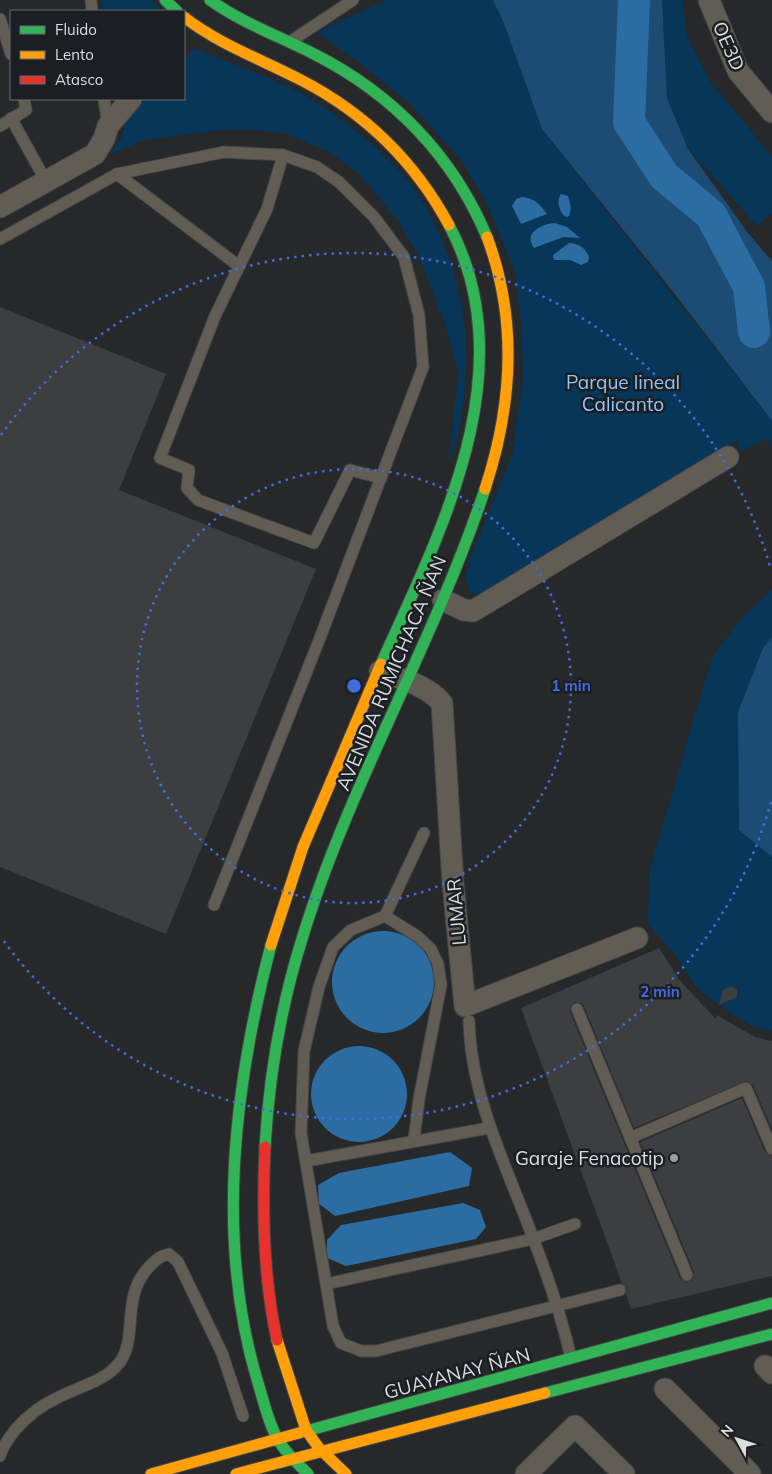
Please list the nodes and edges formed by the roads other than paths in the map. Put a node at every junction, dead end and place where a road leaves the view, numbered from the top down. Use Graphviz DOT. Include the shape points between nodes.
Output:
graph roads {
  1 [pos="165,0"];
  2 [pos="210,0"];
  3 [pos="353,0"];
  4 [pos="709,0"];
  5 [pos="176,10"];
  6 [pos="0,19"];
  7 [pos="187,26"];
  8 [pos="290,42"];
  9 [pos="10,51"];
  10 [pos="24,100"];
  11 [pos="104,100"];
  12 [pos="130,100"];
  13 [pos="772,112"];
  14 [pos="11,118"];
  15 [pos="0,126"];
  16 [pos="108,126"];
  17 [pos="283,155"];
  18 [pos="117,174"];
  19 [pos="435,174"];
  20 [pos="47,183"];
  21 [pos="0,207"];
  22 [pos="0,239"];
  23 [pos="239,266"];
  24 [pos="728,456"];
  25 [pos="381,478"];
  26 [pos="443,600"];
  27 [pos="380,671"];
  28 [pos="408,682"];
  29 [pos="424,833"];
  30 [pos="214,905"];
  31 [pos="384,916"];
  32 [pos="637,938"];
  33 [pos="577,1009"];
  34 [pos="467,1013"];
  35 [pos="489,1128"];
  36 [pos="630,1138"];
  37 [pos="414,1140"];
  38 [pos="772,1149"];
  39 [pos="306,1161"];
  40 [pos="574,1224"];
  41 [pos="533,1239"];
  42 [pos="687,1275"];
  43 [pos="326,1284"];
  44 [pos="620,1290"];
  45 [pos="772,1303"];
  46 [pos="555,1305"];
  47 [pos="772,1334"];
  48 [pos="628,1358"];
  49 [pos="571,1360"];
  50 [pos="665,1389"];
  51 [pos="243,1416"];
  52 [pos="307,1432"];
  53 [pos="278,1440"];
  54 [pos="325,1452"];
  55 [pos="0,1456"];
  56 [pos="293,1459"];
  57 [pos="151,1474"];
  58 [pos="236,1474"];
  59 [pos="308,1474"];
  60 [pos="346,1474"];
  61 [pos="526,1474"];
  62 [pos="624,1474"];
  63 [pos="750,1474"];
  1 -- 5 [label="main road"];
  2 -- 8 [label="main road, AVENIDA RUMICHACA ÑAN"];
  3 -- 8 [label="lane"];
  4 -- 13 [label="street, OE3D" via="738,71"];
  6 -- 9 [label="lane"];
  7 -- 19 [label="main road, AVENIDA RUMICHACA ÑAN" via="331,96 381,134 403,156"];
  8 -- 19 [label="main road, AVENIDA RUMICHACA ÑAN" via="347,71 374,89 419,131"];
  10 -- 14 [label="lane" via="26,109"];
  11 -- 16 [label="lane"];
  12 -- 16 [label="street"];
  14 -- 15 [label="lane"];
  14 -- 20 [label="lane"];
  16 -- 20 [label="street" via="95,154"];
  17 -- 18 [label="lane" via="224,152"];
  17 -- 23 [label="lane" via="266,209"];
  17 -- 25 [label="lane" via="317,167 338,182 374,217 404,257 419,316 423,367"];
  18 -- 22 [label="lane"];
  18 -- 23 [label="lane"];
  19 -- 26 [label="main road, AVENIDA RUMICHACA ÑAN" via="466,194 493,255 503,290 509,363 503,425 494,463"];
  19 -- 27 [label="main road, AVENIDA RUMICHACA ÑAN" via="440,209 465,264 473,296 478,326 479,384 465,455 450,500"];
  20 -- 21 [label="street"];
  23 -- 25 [label="lane" via="215,316 160,458 189,470 187,488 198,500 314,543 350,470"];
  24 -- 26 [label="street" via="473,611"];
  25 -- 30 [label="lane"];
  26 -- 28 [label="main road, AVENIDA RUMICHACA ÑAN"];
  27 -- 28 [label="street, LUMAR"];
  27 -- 53 [label="main road, AVENIDA RUMICHACA ÑAN" via="316,814 288,888 262,973 239,1092 234,1189 241,1311 255,1376"];
  28 -- 34 [label="street, LUMAR" via="434,693 442,703 453,884"];
  28 -- 52 [label="main road, AVENIDA RUMICHACA ÑAN" via="316,898 291,980 269,1096 264,1245 270,1306 284,1367"];
  29 -- 31 [label="lane"];
  31 -- 37 [label="lane" via="417,936 431,949 438,964 441,985"];
  31 -- 39 [label="lane" via="351,930 333,947 319,987 304,1051 301,1132"];
  32 -- 34 [label="street"];
  33 -- 36 [label="lane"];
  34 -- 35 [label="lane" via="469,1044"];
  35 -- 37 [label="lane"];
  35 -- 41 [label="lane"];
  36 -- 38 [label="lane" via="746,1088"];
  36 -- 42 [label="lane"];
  37 -- 39 [label="lane"];
  39 -- 43 [label="lane"];
  40 -- 41 [label="lane"];
  41 -- 43 [label="lane"];
  41 -- 46 [label="lane"];
  43 -- 46 [label="lane" via="333,1326 341,1343 362,1351 376,1351"];
  44 -- 46 [label="lane"];
  45 -- 48 [label="main road, GUAYANAY ÑAN"];
  46 -- 49 [label="lane"];
  47 -- 48 [label="main road, GUAYANAY ÑAN"];
  48 -- 49 [label="main road, GUAYANAY ÑAN"];
  48 -- 54 [label="main road, GUAYANAY ÑAN"];
  49 -- 52 [label="main road, GUAYANAY ÑAN"];
  50 -- 63 [label="street"];
  51 -- 55 [label="lane" via="222,1353 178,1262 169,1254 159,1256 143,1273 132,1296 127,1343 120,1362 92,1384 58,1397 28,1415 1,1450"];
  52 -- 53 [label="main road, GUAYANAY ÑAN"];
  52 -- 54 [label="main road, AVENIDA RUMICHACA ÑAN"];
  53 -- 56 [label="main road, AVENIDA RUMICHACA ÑAN"];
  53 -- 57 [label="main road, GUAYANAY ÑAN"];
  54 -- 56 [label="main road, GUAYANAY ÑAN"];
  54 -- 60 [label="main road, AVENIDA RUMICHACA ÑAN"];
  56 -- 58 [label="main road, GUAYANAY ÑAN"];
  56 -- 59 [label="main road, AVENIDA RUMICHACA ÑAN"];
  61 -- 62 [label="street" via="575,1426"];
}
